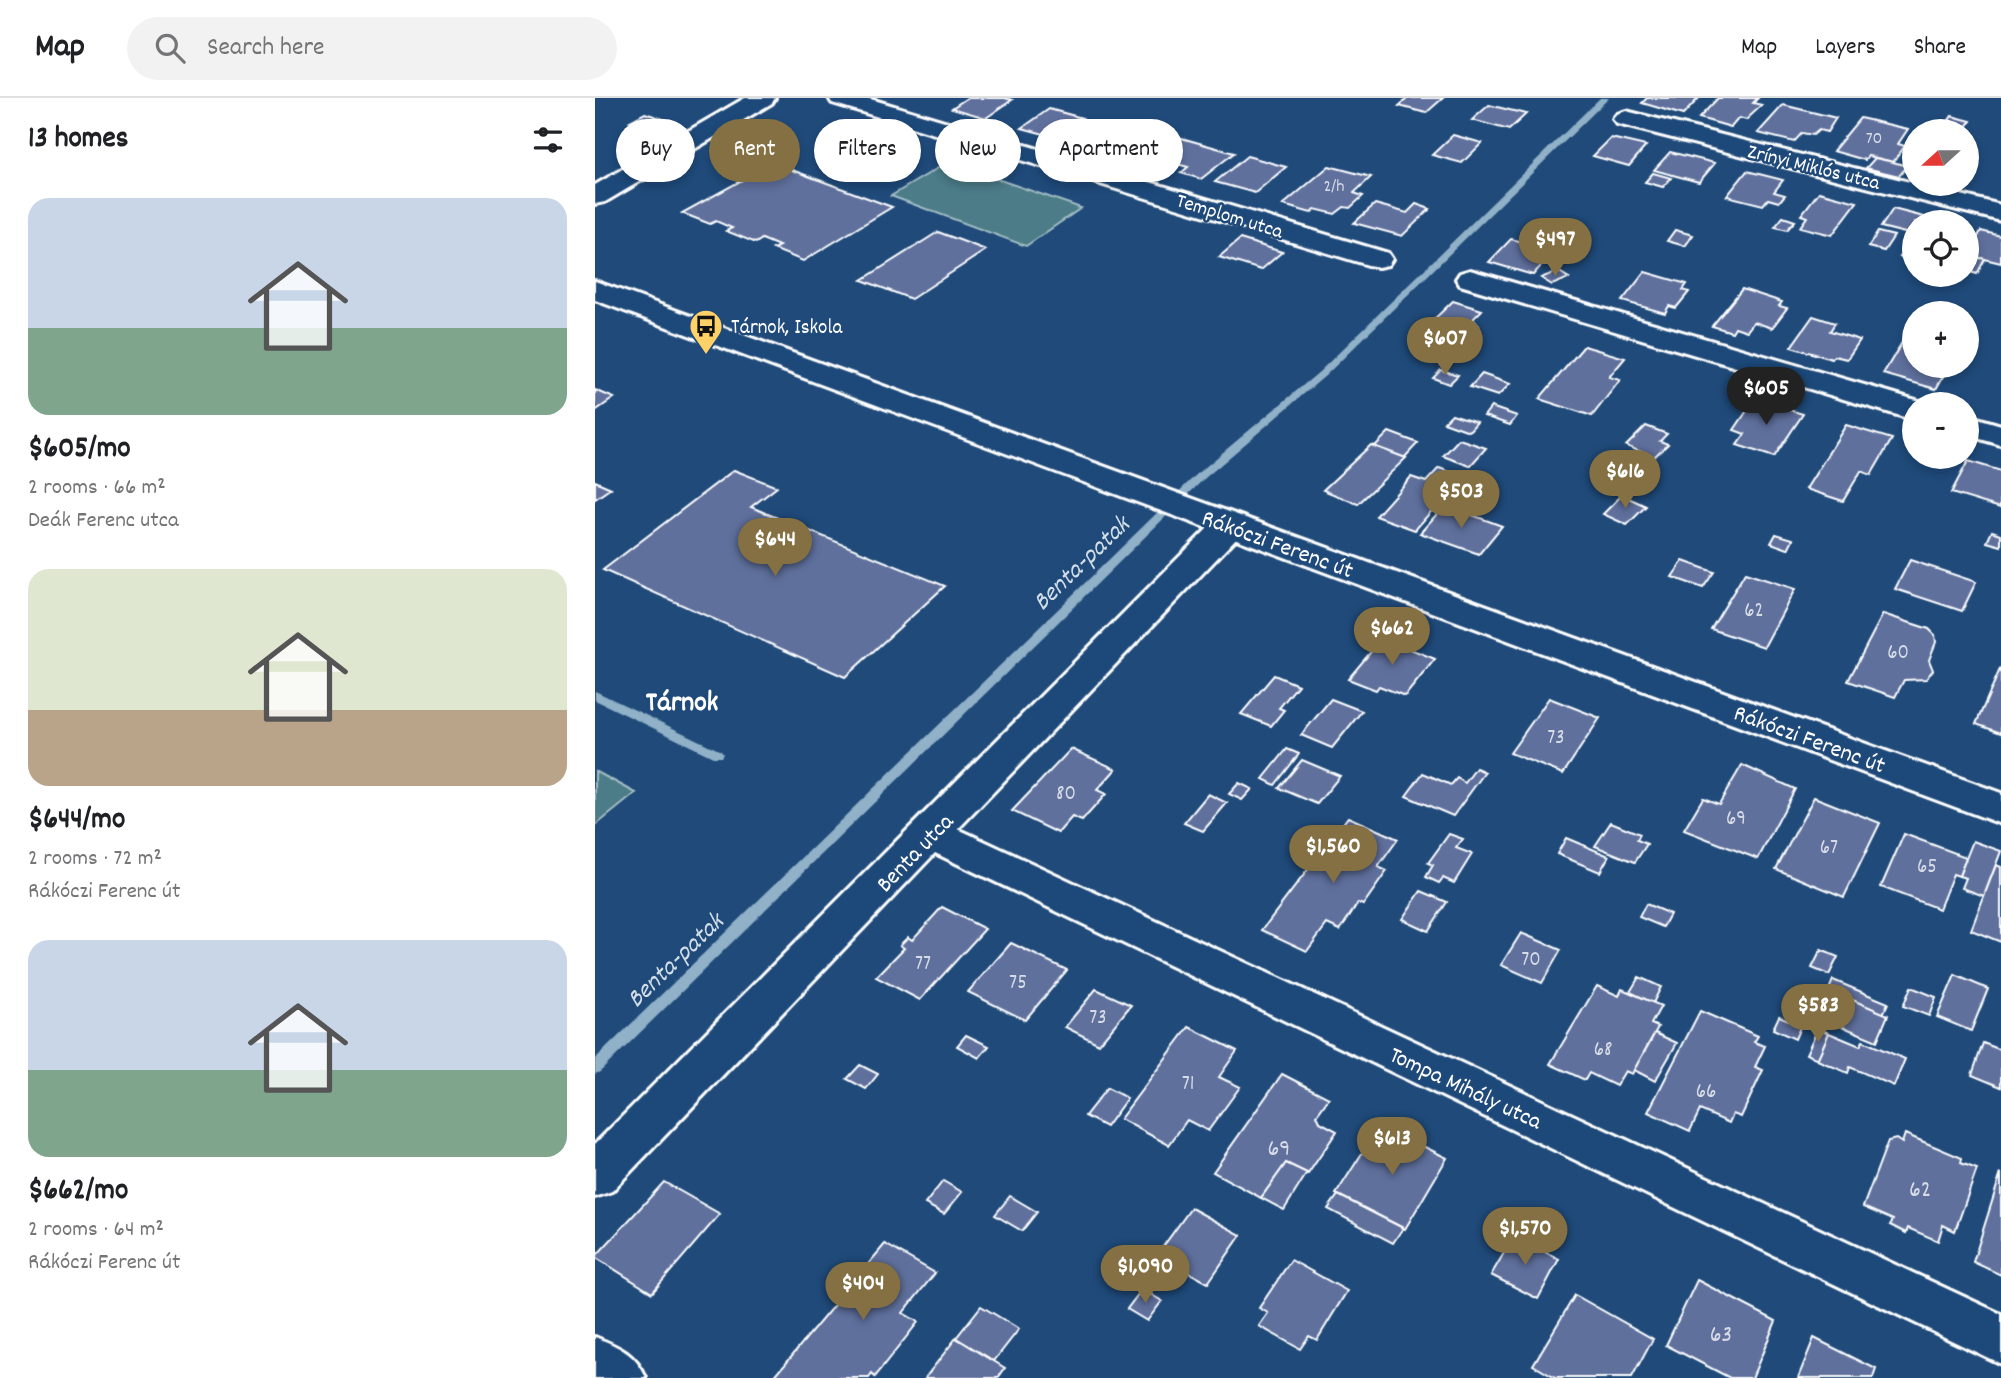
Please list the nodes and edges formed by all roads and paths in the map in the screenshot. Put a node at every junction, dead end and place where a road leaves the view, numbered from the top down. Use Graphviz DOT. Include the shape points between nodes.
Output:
graph roads {
  1 [pos="762,98"];
  2 [pos="841,98"];
  3 [pos="1626,119"];
  4 [pos="595,197"];
  5 [pos="2001,213"];
  6 [pos="1378,259"];
  7 [pos="1470,279"];
  8 [pos="595,290"];
  9 [pos="1902,406"];
  10 [pos="1979,429"];
  11 [pos="2001,436"];
  12 [pos="1230,525"];
  13 [pos="2001,808"];
  14 [pos="931,834"];
  15 [pos="595,1176"];
  16 [pos="2001,1340"];
  17 [pos="595,1362"];
  18 [pos="620,1378"];
  1 -- 4 [label="street"];
  2 -- 6 [label="street, Templom utca"];
  3 -- 5 [label="street, Zrínyi Miklós utca"];
  7 -- 9 [label="street"];
  8 -- 12 [label="street, Rákóczi Ferenc út"];
  10 -- 11 [label="street"];
  12 -- 13 [label="street, Rákóczi Ferenc út"];
  12 -- 14 [label="street, Benta utca"];
  14 -- 15 [label="street, Benta utca"];
  14 -- 16 [label="street, Tompa Mihály utca"];
  17 -- 18 [label="street"];
}
